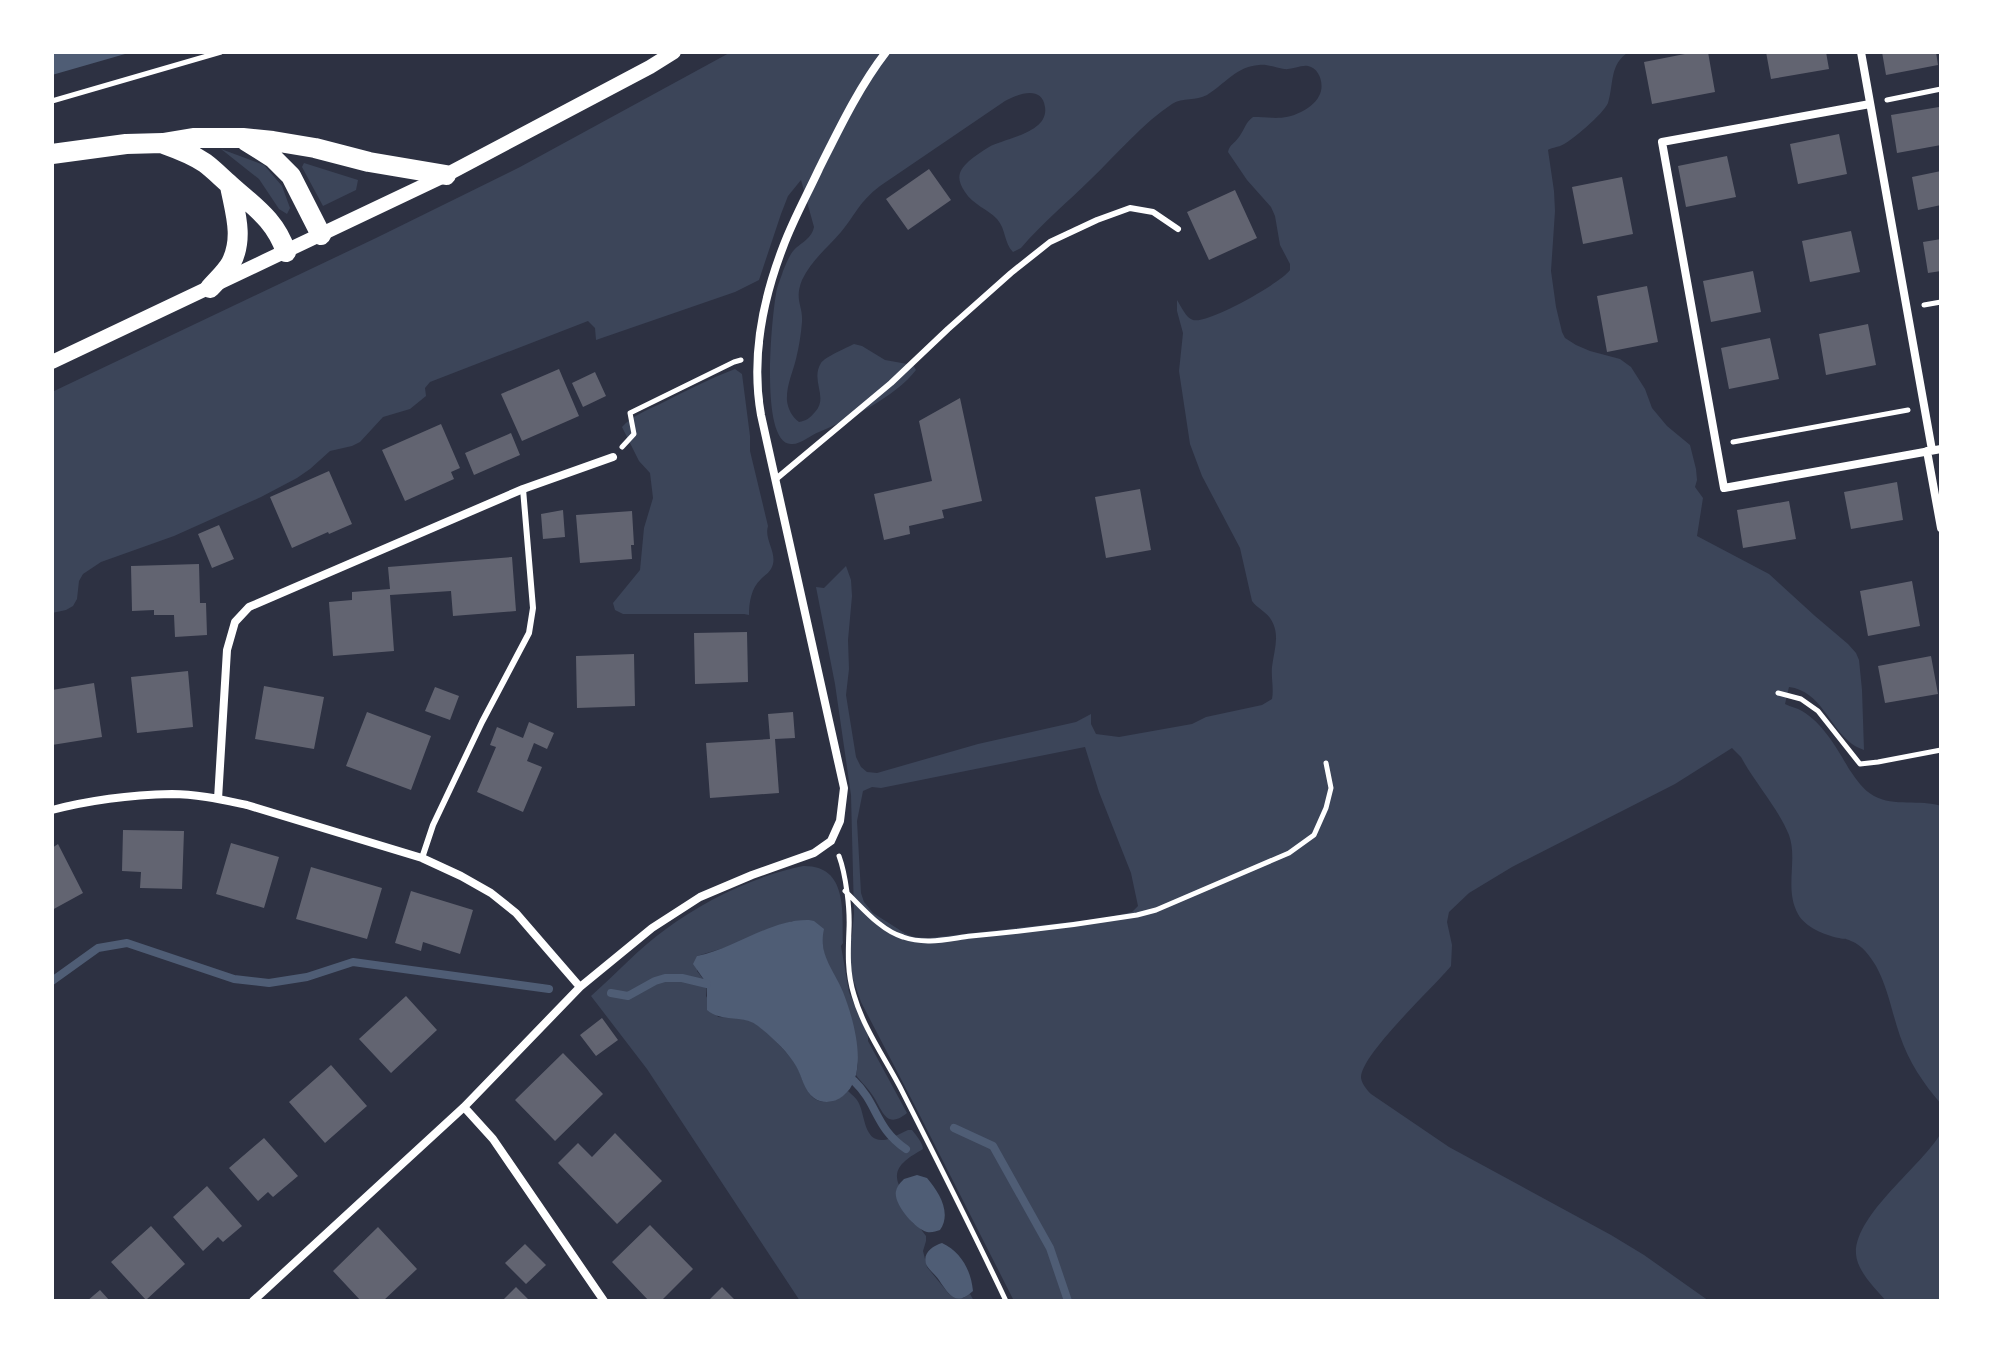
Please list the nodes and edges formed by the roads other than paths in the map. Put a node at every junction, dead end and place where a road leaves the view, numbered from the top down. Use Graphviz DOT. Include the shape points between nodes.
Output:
graph roads {
  1 [pos="674,52"];
  2 [pos="886,52"];
  3 [pos="1861,52"];
  4 [pos="1870,104"];
  5 [pos="243,138"];
  6 [pos="163,143"];
  7 [pos="52,154"];
  8 [pos="446,175"];
  9 [pos="230,186"];
  10 [pos="1178,229"];
  11 [pos="321,235"];
  12 [pos="286,252"];
  13 [pos="210,288"];
  14 [pos="52,362"];
  15 [pos="1934,450"];
  16 [pos="613,457"];
  17 [pos="776,479"];
  18 [pos="523,489"];
  19 [pos="1941,528"];
  20 [pos="218,799"];
  21 [pos="52,810"];
  22 [pos="422,858"];
  23 [pos="580,987"];
  24 [pos="464,1107"];
  25 [pos="253,1301"];
  26 [pos="604,1301"];
  1 -- 8 [label="street"];
  2 -- 17 [label="street" via="841,124 770,285 757,392"];
  3 -- 4 [label="street"];
  4 -- 15 [label="street"];
  4 -- 15 [label="street" via="1662,142 1716,445 1724,488"];
  5 -- 6 [label="main road"];
  5 -- 8 [label="main road"];
  5 -- 11 [label="main road" via="291,176"];
  6 -- 7 [label="main road"];
  6 -- 9 [label="main road" via="207,164"];
  8 -- 11 [label="street"];
  9 -- 12 [label="main road" via="263,212"];
  9 -- 13 [label="main road" via="238,244 230,265"];
  10 -- 17 [label="lane" via="1153,212 1130,208 1050,242"];
  11 -- 12 [label="street"];
  12 -- 13 [label="street"];
  13 -- 14 [label="street"];
  15 -- 19 [label="street"];
  16 -- 18 [label="street"];
  17 -- 23 [label="street" via="844,788 840,821 831,841 814,853 700,897"];
  18 -- 20 [label="street" via="249,607 235,622 227,650"];
  18 -- 22 [label="lane" via="533,608 529,633 433,825"];
  20 -- 21 [label="street" via="173,794"];
  20 -- 22 [label="street"];
  22 -- 23 [label="street" via="471,881 516,913"];
  23 -- 24 [label="street"];
  24 -- 25 [label="street"];
  24 -- 26 [label="street" via="493,1139"];
}
